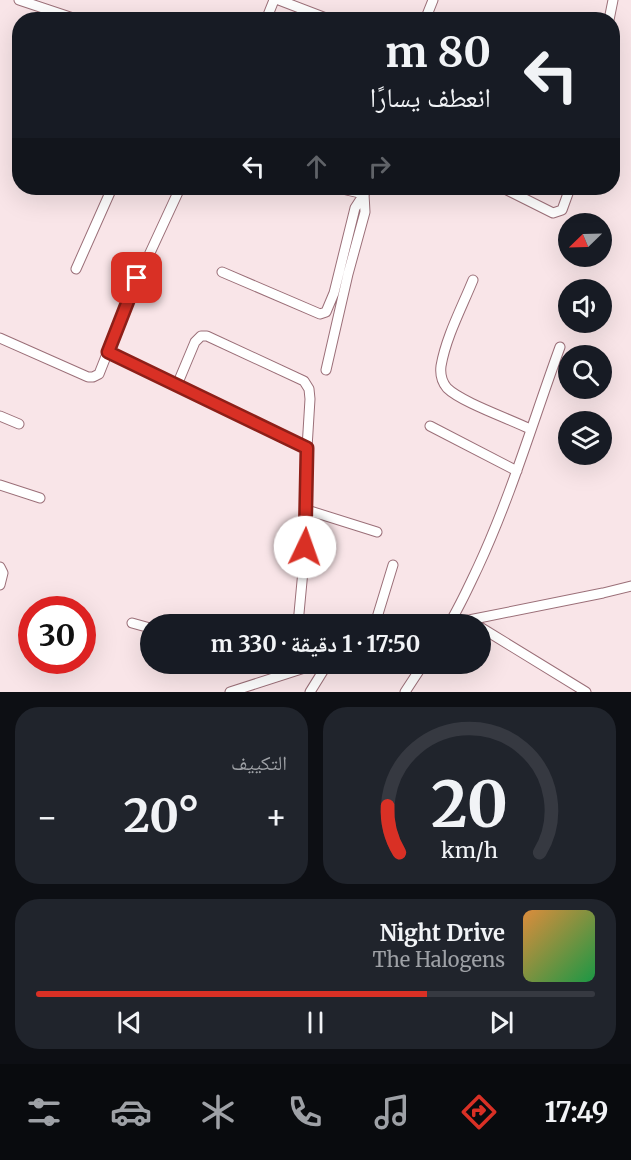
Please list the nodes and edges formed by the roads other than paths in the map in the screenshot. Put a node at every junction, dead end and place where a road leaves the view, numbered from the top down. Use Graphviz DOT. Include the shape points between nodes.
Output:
graph roads {
  1 [pos="19,0"];
  2 [pos="279,0"];
  3 [pos="55,12"];
  4 [pos="310,12"];
  5 [pos="109,195"];
  6 [pos="177,195"];
  7 [pos="363,195"];
  8 [pos="366,195"];
  9 [pos="517,195"];
  10 [pos="567,195"];
  11 [pos="149,255"];
  12 [pos="76,269"];
  13 [pos="222,272"];
  14 [pos="137,278"];
  15 [pos="473,280"];
  16 [pos="0,338"];
  17 [pos="108,352"];
  18 [pos="558,352"];
  19 [pos="326,370"];
  20 [pos="177,386"];
  21 [pos="0,416"];
  22 [pos="19,424"];
  23 [pos="430,426"];
  24 [pos="530,429"];
  25 [pos="307,448"];
  26 [pos="518,471"];
  27 [pos="0,485"];
  28 [pos="40,498"];
  29 [pos="307,510"];
  30 [pos="377,532"];
  31 [pos="393,565"];
  32 [pos="0,567"];
  33 [pos="0,585"];
  34 [pos="631,586"];
  35 [pos="299,614"];
  36 [pos="378,614"];
  37 [pos="454,614"];
  38 [pos="491,618"];
  39 [pos="132,623"];
  40 [pos="140,625"];
  41 [pos="491,634"];
  42 [pos="273,674"];
  43 [pos="321,674"];
  44 [pos="417,674"];
  45 [pos="230,692"];
  46 [pos="310,692"];
  47 [pos="405,692"];
  48 [pos="586,692"];
  1 -- 3 [label="street"];
  2 -- 4 [label="street"];
  5 -- 12 [label="street"];
  6 -- 11 [label="street"];
  7 -- 13 [label="street" via="355,208 326,312 320,314"];
  8 -- 19 [label="street"];
  9 -- 10 [label="street" via="553,213 562,210"];
  14 -- 17 [label="street"];
  15 -- 24 [label="street" via="449,340 441,376 458,396"];
  16 -- 17 [label="street" via="88,377 99,374"];
  17 -- 20 [label="street"];
  18 -- 24 [label="street"];
  20 -- 25 [label="street"];
  20 -- 25 [label="street" via="201,336 304,381 309,389"];
  21 -- 22 [label="street"];
  23 -- 26 [label="street"];
  24 -- 26 [label="street"];
  25 -- 29 [label="street"];
  26 -- 37 [label="street"];
  27 -- 28 [label="street"];
  29 -- 30 [label="street"];
  29 -- 35 [label="street"];
  31 -- 36 [label="street"];
  32 -- 33 [label="street"];
  34 -- 38 [label="street"];
  39 -- 40 [label="street"];
  41 -- 48 [label="street"];
  42 -- 45 [label="street"];
  43 -- 46 [label="street"];
  44 -- 47 [label="street"];
}
